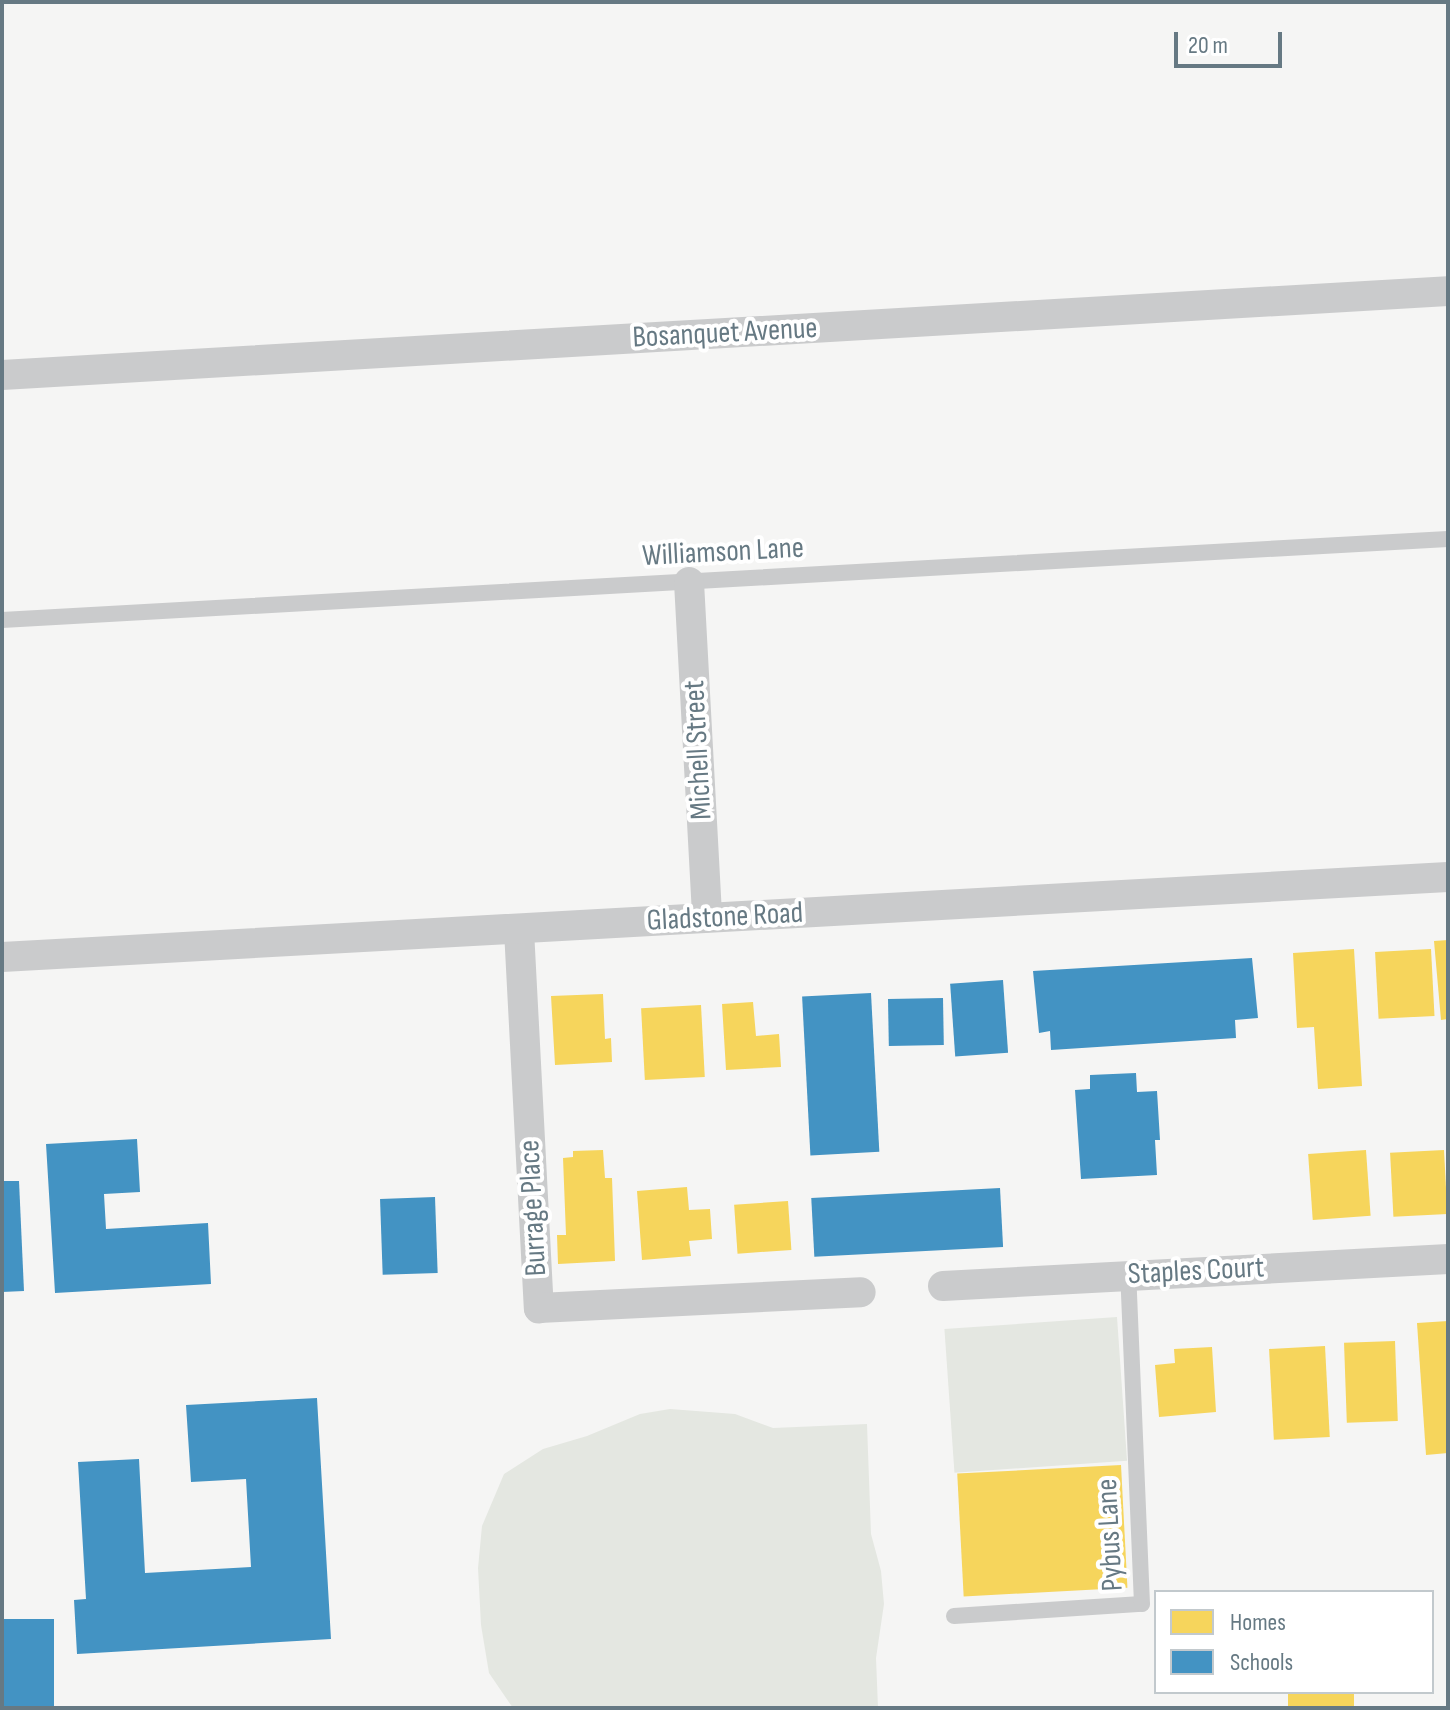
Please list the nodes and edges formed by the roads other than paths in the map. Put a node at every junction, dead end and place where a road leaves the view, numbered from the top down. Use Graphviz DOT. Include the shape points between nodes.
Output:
graph roads {
  1 [pos="1448,291"];
  2 [pos="2,375"];
  3 [pos="1448,539"];
  4 [pos="689,582"];
  5 [pos="2,620"];
  6 [pos="1448,877"];
  7 [pos="707,918"];
  8 [pos="519,930"];
  9 [pos="2,957"];
  10 [pos="1448,1259"];
  11 [pos="1128,1275"];
  12 [pos="943,1286"];
  13 [pos="861,1292"];
  14 [pos="954,1616"];
  1 -- 2 [label="street, Bosanquet Avenue"];
  3 -- 4 [label="lane, Williamson Lane"];
  4 -- 5 [label="lane, Williamson Lane"];
  4 -- 7 [label="street, Michell Street"];
  6 -- 7 [label="street, Gladstone Road"];
  7 -- 8 [label="street, Gladstone Road"];
  8 -- 9 [label="street, Gladstone Road"];
  8 -- 13 [label="street, Burrage Place" via="539,1308"];
  10 -- 11 [label="street, Staples Court"];
  11 -- 12 [label="street, Staples Court"];
  11 -- 14 [label="lane, Pybus Lane" via="1142,1604"];
}
